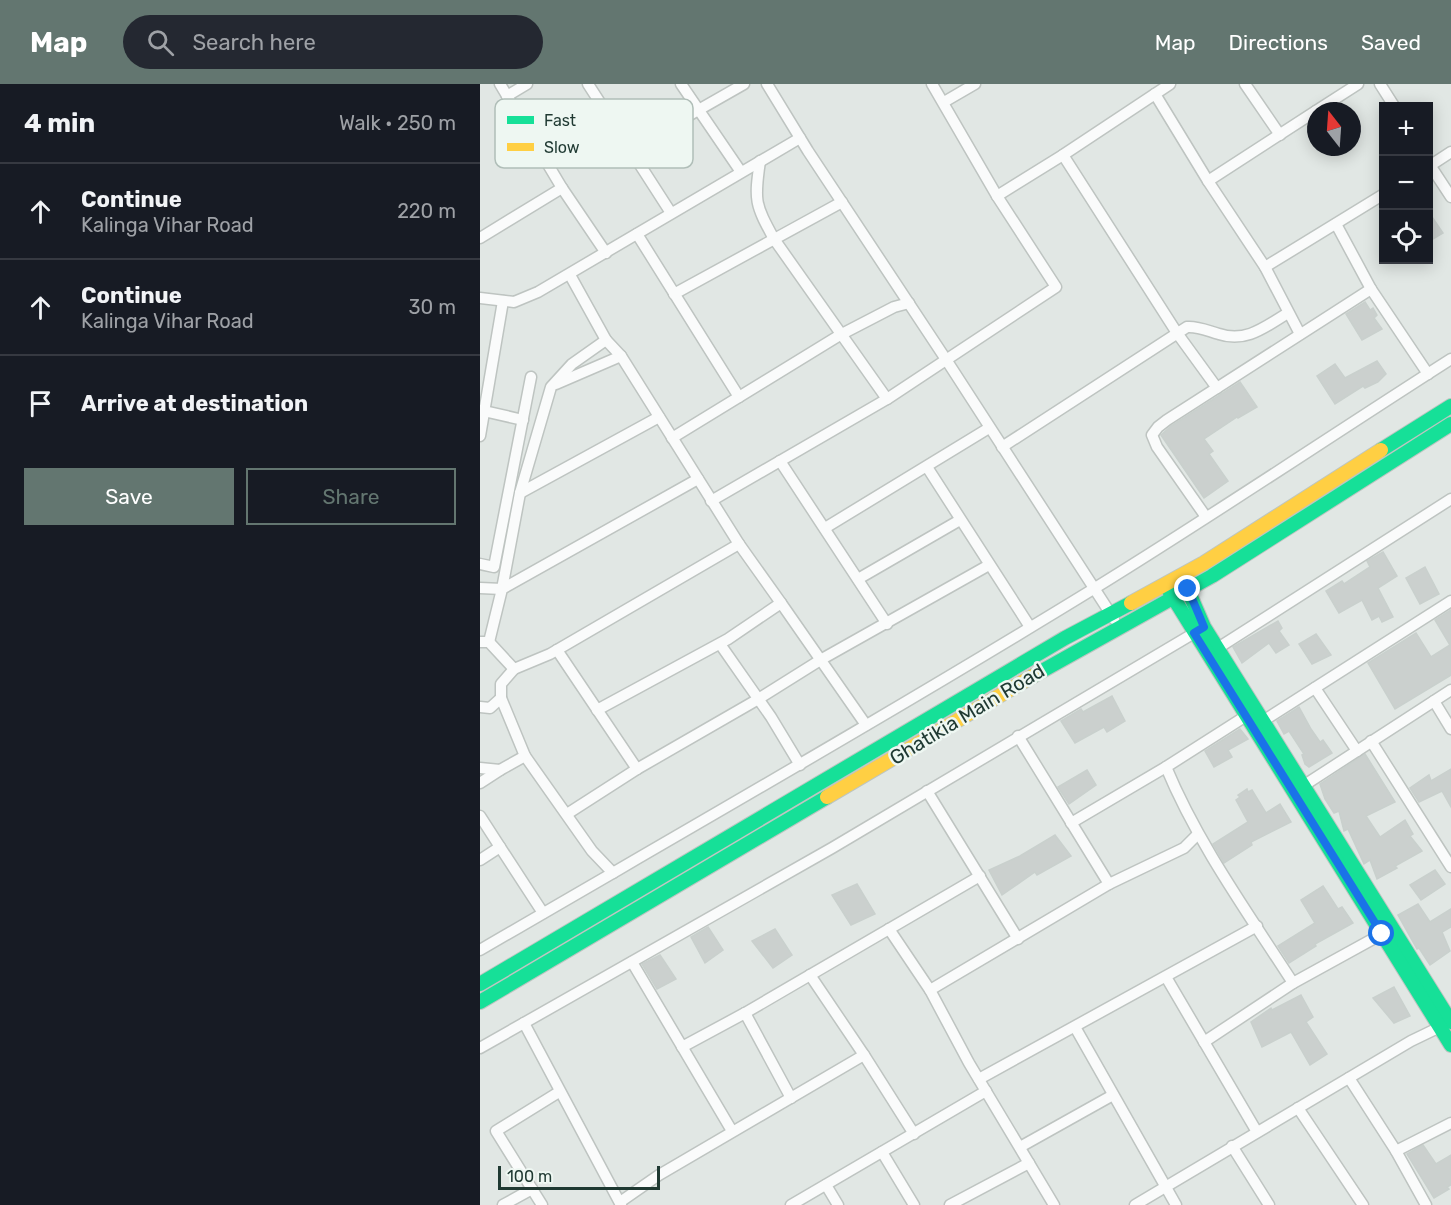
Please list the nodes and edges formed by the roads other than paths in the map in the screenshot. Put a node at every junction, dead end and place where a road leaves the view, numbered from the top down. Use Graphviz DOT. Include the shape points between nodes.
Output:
graph roads {
  1 [pos="500,84"];
  2 [pos="528,84"];
  3 [pos="588,84"];
  4 [pos="681,84"];
  5 [pos="744,84"];
  6 [pos="767,84"];
  7 [pos="932,84"];
  8 [pos="975,84"];
  9 [pos="1170,84"];
  10 [pos="1245,84"];
  11 [pos="1358,84"];
  12 [pos="1380,84"];
  13 [pos="1155,94"];
  14 [pos="507,96"];
  15 [pos="509,99"];
  16 [pos="598,99"];
  17 [pos="691,99"];
  18 [pos="693,101"];
  19 [pos="944,102"];
  20 [pos="1330,102"];
  21 [pos="1391,102"];
  22 [pos="699,110"];
  23 [pos="693,113"];
  24 [pos="1307,117"];
  25 [pos="1280,135"];
  26 [pos="800,138"];
  27 [pos="1451,152"];
  28 [pos="1063,155"];
  29 [pos="760,161"];
  30 [pos="1433,163"];
  31 [pos="550,168"];
  32 [pos="642,168"];
  33 [pos="1433,171"];
  34 [pos="741,172"];
  35 [pos="1208,181"];
  36 [pos="562,188"];
  37 [pos="997,196"];
  38 [pos="1379,197"];
  39 [pos="1451,197"];
  40 [pos="842,202"];
  41 [pos="671,213"];
  42 [pos="1336,224"];
  43 [pos="637,234"];
  44 [pos="480,238"];
  45 [pos="774,239"];
  46 [pos="606,253"];
  47 [pos="1265,267"];
  48 [pos="570,275"];
  49 [pos="1371,289"];
  50 [pos="674,294"];
  51 [pos="480,298"];
  52 [pos="503,301"];
  53 [pos="909,303"];
  54 [pos="1288,313"];
  55 [pos="1177,333"];
  56 [pos="1300,334"];
  57 [pos="840,335"];
  58 [pos="606,340"];
  59 [pos="621,356"];
  60 [pos="1451,359"];
  61 [pos="947,361"];
  62 [pos="1428,374"];
  63 [pos="531,377"];
  64 [pos="551,387"];
  65 [pos="1217,388"];
  66 [pos="739,396"];
  67 [pos="887,399"];
  68 [pos="1451,406"];
  69 [pos="483,411"];
  70 [pos="659,417"];
  71 [pos="523,420"];
  72 [pos="1451,424"];
  73 [pos="989,428"];
  74 [pos="480,436"];
  75 [pos="672,438"];
  76 [pos="1002,447"];
  77 [pos="780,461"];
  78 [pos="927,467"];
  79 [pos="698,479"];
  80 [pos="520,493"];
  81 [pos="1451,499"];
  82 [pos="711,501"];
  83 [pos="1206,517"];
  84 [pos="960,520"];
  85 [pos="825,528"];
  86 [pos="739,544"];
  87 [pos="480,564"];
  88 [pos="989,564"];
  89 [pos="1181,576"];
  90 [pos="858,579"];
  91 [pos="1165,584"];
  92 [pos="480,588"];
  93 [pos="1095,588"];
  94 [pos="502,589"];
  95 [pos="1188,589"];
  96 [pos="1173,597"];
  97 [pos="1451,601"];
  98 [pos="781,603"];
  99 [pos="1111,613"];
  100 [pos="887,624"];
  101 [pos="1030,627"];
  102 [pos="1119,627"];
  103 [pos="1199,630"];
  104 [pos="485,642"];
  105 [pos="720,644"];
  106 [pos="1218,648"];
  107 [pos="557,650"];
  108 [pos="822,659"];
  109 [pos="514,669"];
  110 [pos="1315,688"];
  111 [pos="1451,690"];
  112 [pos="501,698"];
  113 [pos="757,700"];
  114 [pos="1434,701"];
  115 [pos="480,707"];
  116 [pos="597,710"];
  117 [pos="1246,716"];
  118 [pos="1263,721"];
  119 [pos="866,725"];
  120 [pos="1451,729"];
  121 [pos="1018,736"];
  122 [pos="1371,741"];
  123 [pos="1357,751"];
  124 [pos="525,756"];
  125 [pos="800,765"];
  126 [pos="1166,767"];
  127 [pos="480,768"];
  128 [pos="636,769"];
  129 [pos="500,770"];
  130 [pos="480,783"];
  131 [pos="1303,786"];
  132 [pos="927,791"];
  133 [pos="567,814"];
  134 [pos="480,816"];
  135 [pos="1071,823"];
  136 [pos="1198,834"];
  137 [pos="500,847"];
  138 [pos="480,860"];
  139 [pos="1451,867"];
  140 [pos="613,873"];
  141 [pos="980,876"];
  142 [pos="1109,884"];
  143 [pos="543,913"];
  144 [pos="1257,926"];
  145 [pos="889,929"];
  146 [pos="1382,934"];
  147 [pos="1018,939"];
  148 [pos="480,950"];
  149 [pos="633,962"];
  150 [pos="810,975"];
  151 [pos="1166,976"];
  152 [pos="1293,983"];
  153 [pos="480,984"];
  154 [pos="930,990"];
  155 [pos="480,1002"];
  156 [pos="745,1013"];
  157 [pos="1443,1021"];
  158 [pos="524,1023"];
  159 [pos="1075,1027"];
  160 [pos="1450,1041"];
  161 [pos="1204,1042"];
  162 [pos="682,1047"];
  163 [pos="480,1048"];
  164 [pos="864,1055"];
  165 [pos="1349,1078"];
  166 [pos="979,1079"];
  167 [pos="986,1091"];
  168 [pos="559,1092"];
  169 [pos="1113,1095"];
  170 [pos="791,1098"];
  171 [pos="1298,1108"];
  172 [pos="1451,1123"];
  173 [pos="732,1131"];
  174 [pos="1257,1132"];
  175 [pos="914,1134"];
  176 [pos="1232,1146"];
  177 [pos="1020,1147"];
  178 [pos="1396,1151"];
  179 [pos="882,1152"];
  180 [pos="1029,1163"];
  181 [pos="826,1185"];
  182 [pos="1165,1186"];
  183 [pos="532,1189"];
  184 [pos="620,1203"];
  185 [pos="504,1205"];
  186 [pos="542,1205"];
  187 [pos="791,1205"];
  188 [pos="838,1205"];
  189 [pos="914,1205"];
  190 [pos="950,1205"];
  191 [pos="1054,1205"];
  192 [pos="1135,1205"];
  193 [pos="1176,1205"];
  194 [pos="1269,1205"];
  195 [pos="1363,1205"];
  196 [pos="1426,1205"];
  1 -- 14 [label="street"];
  2 -- 14 [label="street"];
  3 -- 16 [label="street"];
  4 -- 17 [label="street"];
  5 -- 22 [label="street"];
  6 -- 26 [label="street"];
  7 -- 19 [label="street"];
  8 -- 19 [label="street"];
  9 -- 13 [label="street"];
  10 -- 25 [label="street"];
  11 -- 20 [label="street"];
  12 -- 21 [label="street"];
  13 -- 28 [label="street"];
  13 -- 35 [label="street"];
  14 -- 15 [label="street"];
  18 -- 22 [label="street"];
  19 -- 37 [label="street"];
  22 -- 23 [label="street"];
  22 -- 34 [label="street"];
  24 -- 25 [label="street"];
  25 -- 35 [label="street"];
  26 -- 29 [label="street"];
  26 -- 40 [label="street"];
  27 -- 30 [label="street"];
  28 -- 37 [label="street"];
  28 -- 55 [label="street"];
  29 -- 34 [label="street"];
  29 -- 45 [label="street" via="755,192 759,211"];
  31 -- 36 [label="street"];
  32 -- 41 [label="street"];
  33 -- 39 [label="street"];
  34 -- 41 [label="street"];
  35 -- 47 [label="street"];
  36 -- 44 [label="street"];
  36 -- 46 [label="street"];
  37 -- 61 [label="street" via="1056,287"];
  38 -- 42 [label="street"];
  40 -- 45 [label="street"];
  40 -- 53 [label="street"];
  41 -- 43 [label="street"];
  42 -- 47 [label="street"];
  42 -- 49 [label="street"];
  43 -- 46 [label="street"];
  43 -- 50 [label="street"];
  45 -- 50 [label="street"];
  45 -- 57 [label="street"];
  46 -- 48 [label="street"];
  47 -- 54 [label="street"];
  48 -- 52 [label="street" via="514,302"];
  48 -- 58 [label="street"];
  49 -- 56 [label="street"];
  49 -- 62 [label="street"];
  50 -- 66 [label="street"];
  51 -- 52 [label="street"];
  52 -- 69 [label="street"];
  53 -- 57 [label="street"];
  53 -- 61 [label="street"];
  54 -- 55 [label="street" via="1241,338 1192,327"];
  54 -- 56 [label="street"];
  55 -- 65 [label="street"];
  55 -- 76 [label="street"];
  56 -- 65 [label="street"];
  57 -- 66 [label="street"];
  57 -- 67 [label="street"];
  58 -- 59 [label="street"];
  58 -- 64 [label="street" via="572,364"];
  59 -- 64 [label="street"];
  59 -- 70 [label="street"];
  60 -- 62 [label="street"];
  61 -- 67 [label="street"];
  61 -- 73 [label="street"];
  62 -- 83 [label="street"];
  63 -- 71 [label="street"];
  64 -- 80 [label="street"];
  65 -- 83 [label="street" via="1167,420 1152,435"];
  66 -- 75 [label="street"];
  67 -- 77 [label="street"];
  68 -- 89 [label="street, Ghatikia Main Road"];
  69 -- 71 [label="street"];
  69 -- 74 [label="street"];
  70 -- 75 [label="street"];
  70 -- 80 [label="street"];
  71 -- 87 [label="street" via="494,567"];
  72 -- 95 [label="street, Ghatikia Main Road"];
  73 -- 76 [label="street"];
  73 -- 78 [label="street"];
  75 -- 79 [label="street"];
  76 -- 93 [label="street"];
  77 -- 82 [label="street"];
  77 -- 85 [label="street"];
  78 -- 84 [label="street"];
  78 -- 85 [label="street"];
  79 -- 82 [label="street"];
  79 -- 94 [label="street"];
  80 -- 94 [label="street"];
  81 -- 106 [label="street"];
  82 -- 86 [label="street"];
  83 -- 93 [label="street"];
  84 -- 88 [label="street"];
  84 -- 90 [label="street"];
  85 -- 90 [label="street"];
  86 -- 98 [label="street"];
  86 -- 107 [label="street"];
  88 -- 100 [label="street"];
  88 -- 101 [label="street"];
  89 -- 91 [label="street, Ghatikia Main Road"];
  89 -- 95 [label="street"];
  90 -- 100 [label="street"];
  91 -- 96 [label="street"];
  91 -- 99 [label="street, Ghatikia Main Road"];
  92 -- 94 [label="street"];
  93 -- 99 [label="street"];
  93 -- 101 [label="street"];
  94 -- 104 [label="street"];
  95 -- 96 [label="street, Ghatikia Main Road"];
  95 -- 103 [label="street"];
  96 -- 102 [label="street, Ghatikia Main Road"];
  96 -- 103 [label="street"];
  97 -- 110 [label="street"];
  98 -- 105 [label="street"];
  98 -- 108 [label="street"];
  99 -- 102 [label="street"];
  99 -- 153 [label="street, Ghatikia Main Road"];
  100 -- 108 [label="street"];
  101 -- 119 [label="street"];
  102 -- 155 [label="street, Ghatikia Main Road"];
  103 -- 106 [label="street"];
  103 -- 117 [label="street"];
  103 -- 121 [label="street"];
  104 -- 109 [label="street"];
  105 -- 113 [label="street"];
  105 -- 116 [label="street"];
  106 -- 118 [label="street"];
  107 -- 109 [label="street"];
  107 -- 116 [label="street"];
  108 -- 113 [label="street"];
  108 -- 119 [label="street"];
  109 -- 112 [label="street" via="501,684"];
  110 -- 118 [label="street"];
  110 -- 123 [label="street"];
  111 -- 114 [label="street"];
  112 -- 115 [label="street" via="490,708"];
  112 -- 124 [label="street"];
  113 -- 125 [label="street"];
  113 -- 128 [label="street"];
  114 -- 120 [label="street"];
  114 -- 122 [label="street"];
  116 -- 128 [label="street"];
  117 -- 126 [label="street"];
  117 -- 146 [label="street"];
  118 -- 131 [label="street"];
  119 -- 125 [label="street"];
  121 -- 132 [label="street"];
  121 -- 135 [label="street"];
  122 -- 123 [label="street"];
  122 -- 139 [label="street"];
  123 -- 131 [label="street"];
  124 -- 129 [label="street"];
  124 -- 133 [label="street"];
  125 -- 140 [label="street"];
  126 -- 135 [label="street"];
  126 -- 136 [label="street"];
  127 -- 129 [label="street"];
  128 -- 133 [label="street"];
  129 -- 130 [label="street"];
  131 -- 157 [label="street"];
  132 -- 141 [label="street"];
  132 -- 149 [label="street"];
  133 -- 140 [label="street" via="592,851"];
  134 -- 137 [label="street"];
  135 -- 142 [label="street"];
  136 -- 142 [label="street" via="1184,848"];
  136 -- 144 [label="street"];
  137 -- 138 [label="street"];
  137 -- 143 [label="street"];
  140 -- 143 [label="street"];
  141 -- 145 [label="street"];
  141 -- 147 [label="street"];
  142 -- 147 [label="street"];
  143 -- 148 [label="street"];
  144 -- 151 [label="street"];
  144 -- 152 [label="street"];
  145 -- 150 [label="street"];
  145 -- 154 [label="street"];
  146 -- 152 [label="street"];
  146 -- 157 [label="street"];
  147 -- 154 [label="street"];
  149 -- 158 [label="street"];
  149 -- 162 [label="street"];
  150 -- 156 [label="street"];
  150 -- 164 [label="street"];
  151 -- 159 [label="street"];
  151 -- 161 [label="street"];
  152 -- 161 [label="street"];
  154 -- 166 [label="street"];
  156 -- 162 [label="street"];
  156 -- 170 [label="street"];
  157 -- 160 [label="street"];
  157 -- 165 [label="street"];
  158 -- 163 [label="street"];
  158 -- 168 [label="street"];
  159 -- 166 [label="street"];
  159 -- 169 [label="street"];
  161 -- 174 [label="street"];
  162 -- 173 [label="street"];
  164 -- 170 [label="street"];
  164 -- 175 [label="street"];
  165 -- 171 [label="street"];
  165 -- 178 [label="street"];
  166 -- 167 [label="street"];
  167 -- 175 [label="street"];
  167 -- 177 [label="street"];
  168 -- 183 [label="street" via="496,1131"];
  168 -- 184 [label="street"];
  169 -- 177 [label="street"];
  169 -- 182 [label="street"];
  170 -- 173 [label="street"];
  171 -- 174 [label="street"];
  171 -- 195 [label="street"];
  172 -- 178 [label="street"];
  173 -- 184 [label="street"];
  174 -- 176 [label="street"];
  175 -- 179 [label="street"];
  176 -- 182 [label="street"];
  176 -- 194 [label="street"];
  177 -- 180 [label="street"];
  178 -- 196 [label="street"];
  179 -- 181 [label="street"];
  179 -- 189 [label="street"];
  180 -- 190 [label="street"];
  180 -- 191 [label="street"];
  181 -- 187 [label="street"];
  181 -- 188 [label="street"];
  182 -- 192 [label="street"];
  182 -- 193 [label="street"];
  183 -- 185 [label="street"];
  183 -- 186 [label="street"];
}
